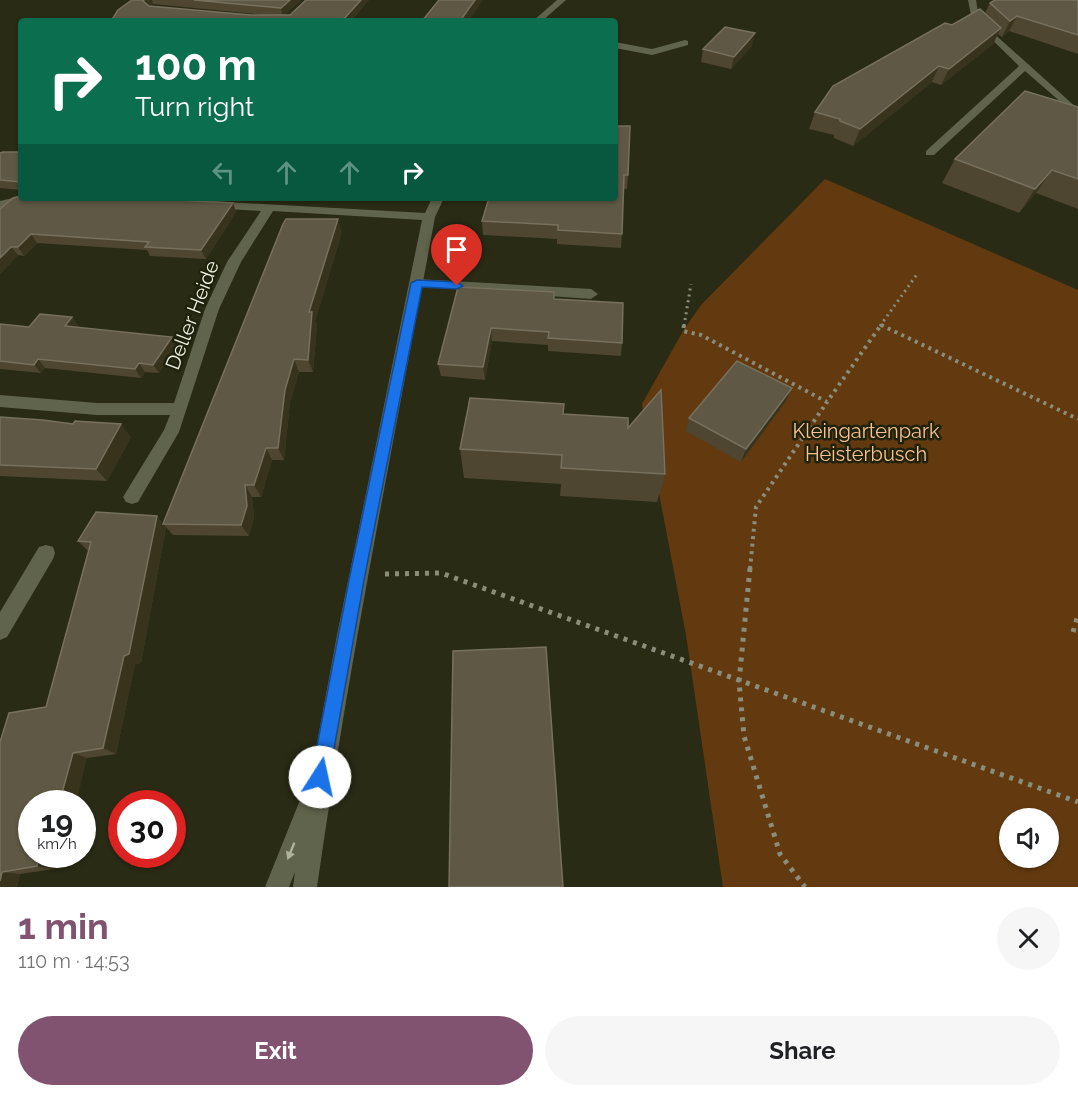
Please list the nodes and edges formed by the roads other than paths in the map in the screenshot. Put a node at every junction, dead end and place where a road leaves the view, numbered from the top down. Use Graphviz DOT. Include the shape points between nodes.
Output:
graph roads {
  1 [pos="562,0"];
  2 [pos="972,0"];
  3 [pos="541,18"];
  4 [pos="685,44"];
  5 [pos="618,46"];
  6 [pos="1024,68"];
  7 [pos="1078,114"];
  8 [pos="930,153"];
  9 [pos="18,200"];
  10 [pos="437,201"];
  11 [pos="198,204"];
  12 [pos="0,205"];
  13 [pos="269,208"];
  14 [pos="429,217"];
  15 [pos="417,283"];
  16 [pos="591,294"];
  17 [pos="0,401"];
  18 [pos="180,409"];
  19 [pos="132,497"];
  20 [pos="46,553"];
  21 [pos="0,630"];
  22 [pos="320,777"];
  23 [pos="277,887"];
  24 [pos="305,887"];
  1 -- 3 [label="street"];
  2 -- 6 [label="street" via="975,18"];
  4 -- 5 [label="street" via="652,52"];
  6 -- 7 [label="street"];
  6 -- 8 [label="street"];
  9 -- 12 [label="street"];
  10 -- 14 [label="street"];
  11 -- 13 [label="street"];
  13 -- 14 [label="street"];
  13 -- 18 [label="street, Deller Heide" via="234,262 212,309"];
  14 -- 15 [label="street"];
  15 -- 16 [label="street"];
  15 -- 22 [label="street"];
  17 -- 18 [label="street" via="97,409"];
  18 -- 19 [label="street, Deller Heide" via="171,432"];
  20 -- 21 [label="street"];
  22 -- 23 [label="street, one-way"];
  22 -- 24 [label="street"];
}
